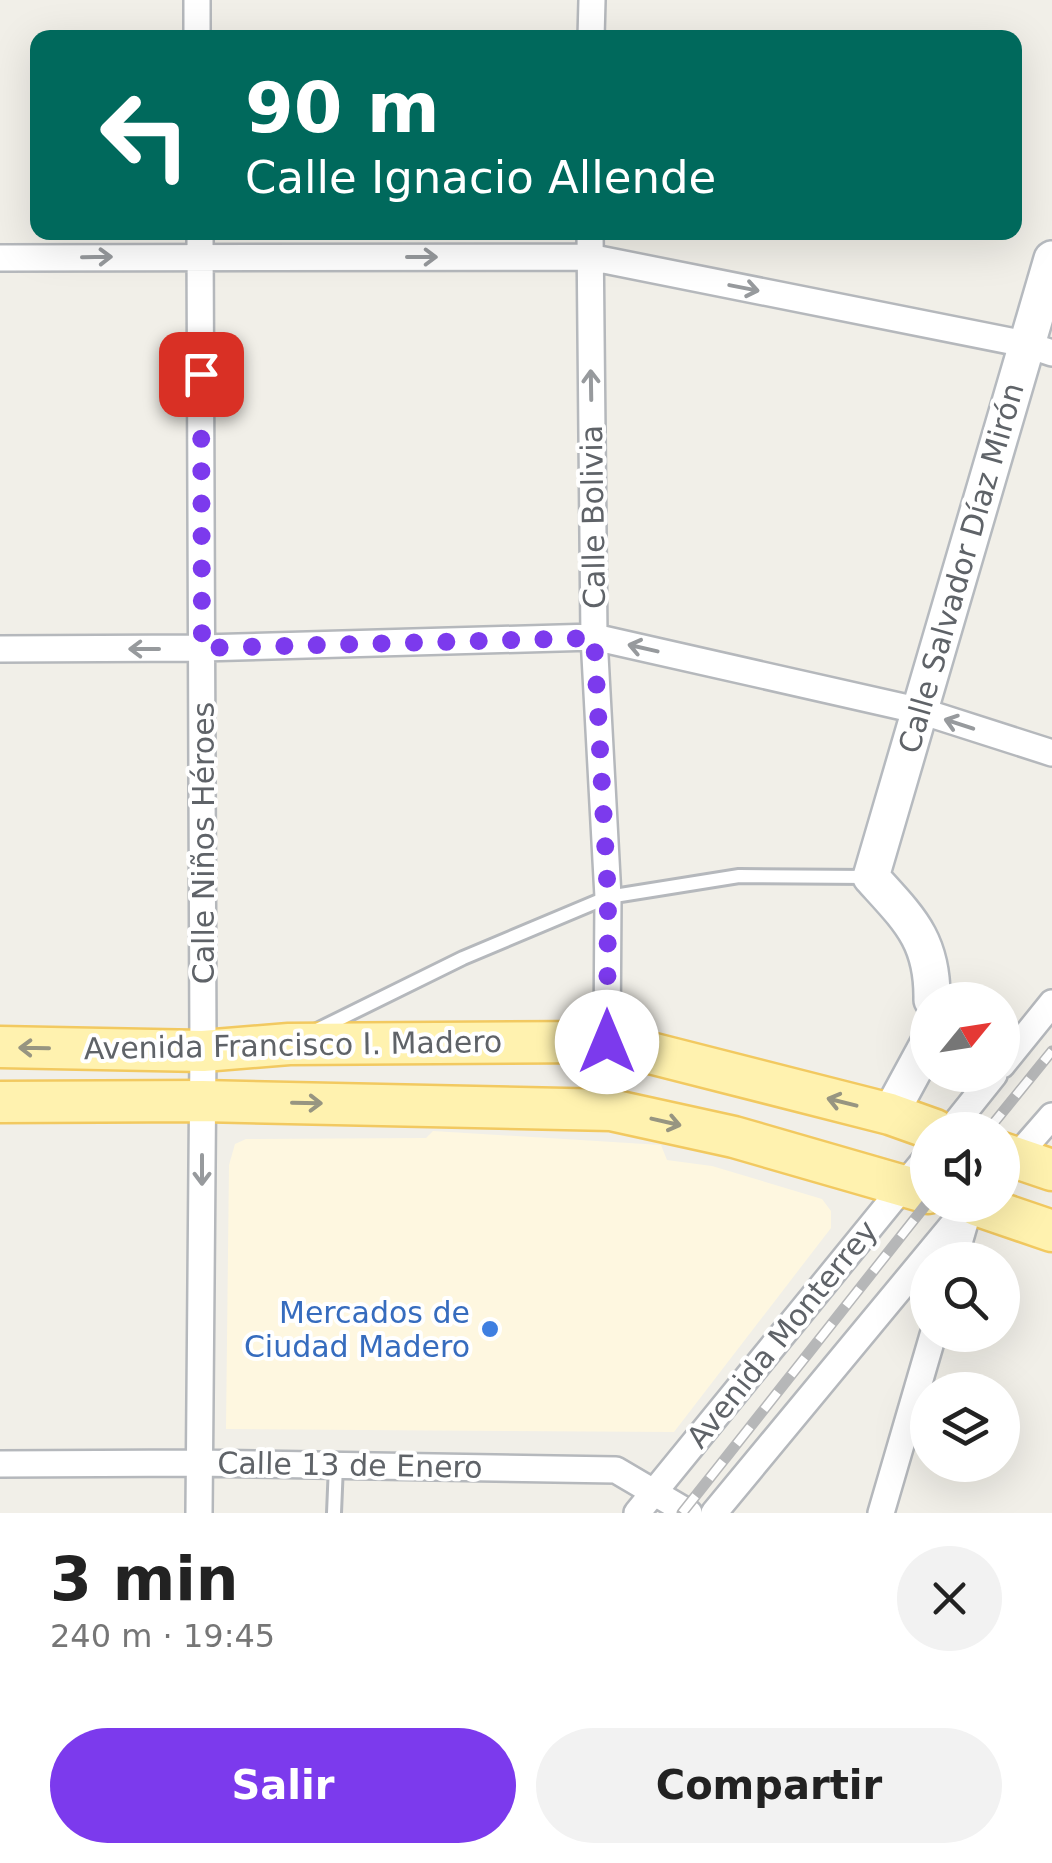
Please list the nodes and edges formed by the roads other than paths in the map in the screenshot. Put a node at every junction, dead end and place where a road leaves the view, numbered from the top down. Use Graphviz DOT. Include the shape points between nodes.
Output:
graph roads {
  1 [pos="197,0"];
  2 [pos="592,0"];
  3 [pos="197,30"];
  4 [pos="592,30"];
  5 [pos="200,244"];
  6 [pos="589,245"];
  7 [pos="0,258"];
  8 [pos="1052,258"];
  9 [pos="1039,349"];
  10 [pos="594,638"];
  11 [pos="202,648"];
  12 [pos="0,649"];
  13 [pos="920,712"];
  14 [pos="1052,753"];
  15 [pos="871,877"];
  16 [pos="608,897"];
  17 [pos="933,982"];
  18 [pos="1052,1003"];
  19 [pos="607,1042"];
  20 [pos="1020,1043"];
  21 [pos="289,1044"];
  22 [pos="0,1047"];
  23 [pos="202,1051"];
  24 [pos="748,1077"];
  25 [pos="910,1077"];
  26 [pos="980,1092"];
  27 [pos="202,1100"];
  28 [pos="0,1102"];
  29 [pos="964,1112"];
  30 [pos="890,1114"];
  31 [pos="1052,1116"];
  32 [pos="910,1121"];
  33 [pos="734,1137"];
  34 [pos="1020,1160"];
  35 [pos="910,1176"];
  36 [pos="910,1189"];
  37 [pos="1020,1221"];
  38 [pos="958,1222"];
  39 [pos="1052,1232"];
  40 [pos="927,1352"];
  41 [pos="199,1463"];
  42 [pos="0,1464"];
  43 [pos="336,1465"];
  44 [pos="655,1492"];
  45 [pos="199,1513"];
  46 [pos="334,1513"];
  47 [pos="637,1513"];
  48 [pos="689,1513"];
  49 [pos="714,1513"];
  50 [pos="881,1513"];
  1 -- 3 [label="street"];
  2 -- 4 [label="street"];
  5 -- 6 [label="street, one-way"];
  7 -- 5 [label="street, one-way"];
  5 -- 11 [label="street, Calle Niños Héroes"];
  6 -- 9 [label="street, one-way"];
  10 -- 6 [label="street, Calle Bolivia, one-way"];
  8 -- 9 [label="street, Calle Salvador Díaz Mirón"];
  9 -- 13 [label="street, Calle Salvador Díaz Mirón"];
  10 -- 11 [label="street"];
  13 -- 10 [label="street, one-way"];
  10 -- 16 [label="street, Calle Bolivia"];
  11 -- 12 [label="street, one-way"];
  11 -- 23 [label="street, Calle Niños Héroes"];
  14 -- 13 [label="street, one-way"];
  13 -- 15 [label="street, Calle Salvador Díaz Mirón"];
  15 -- 16 [label="lane" via="739,876"];
  15 -- 17 [label="street" via="913,924 933,967"];
  16 -- 19 [label="street, Calle Bolivia"];
  16 -- 21 [label="lane" via="463,958"];
  18 -- 20 [label="street"];
  19 -- 21 [label="main road, Avenida Francisco I. Madero"];
  19 -- 24 [label="main road, Avenida Francisco I. Madero"];
  21 -- 23 [label="main road, Avenida Francisco I. Madero"];
  23 -- 22 [label="main road, Avenida Francisco I. Madero, one-way"];
  23 -- 27 [label="street, Calle Niños Héroes"];
  30 -- 24 [label="main road, Avenida Francisco I. Madero, one-way"];
  24 -- 33 [label="main road"];
  25 -- 30 [label="street"];
  26 -- 29 [label="street"];
  27 -- 28 [label="main road, Avenida Francisco I. Madero"];
  27 -- 33 [label="main road, Avenida Francisco I. Madero, one-way" via="611,1110"];
  27 -- 41 [label="street, Calle Niños Héroes, one-way"];
  30 -- 32 [label="main road, Avenida Francisco I. Madero"];
  31 -- 34 [label="street"];
  33 -- 35 [label="main road, Avenida Francisco I. Madero"];
  36 -- 44 [label="street, Avenida Monterrey"];
  37 -- 39 [label="main road"];
  38 -- 49 [label="street"];
  40 -- 50 [label="street"];
  41 -- 42 [label="street, Calle 13 de Enero"];
  41 -- 43 [label="street, Calle 13 de Enero"];
  41 -- 45 [label="street, Calle Niños Héroes"];
  43 -- 44 [label="street, Calle 13 de Enero" via="616,1470"];
  43 -- 46 [label="lane"];
  44 -- 47 [label="street, Avenida Monterrey"];
  44 -- 48 [label="street, Calle 13 de Enero"];
}
